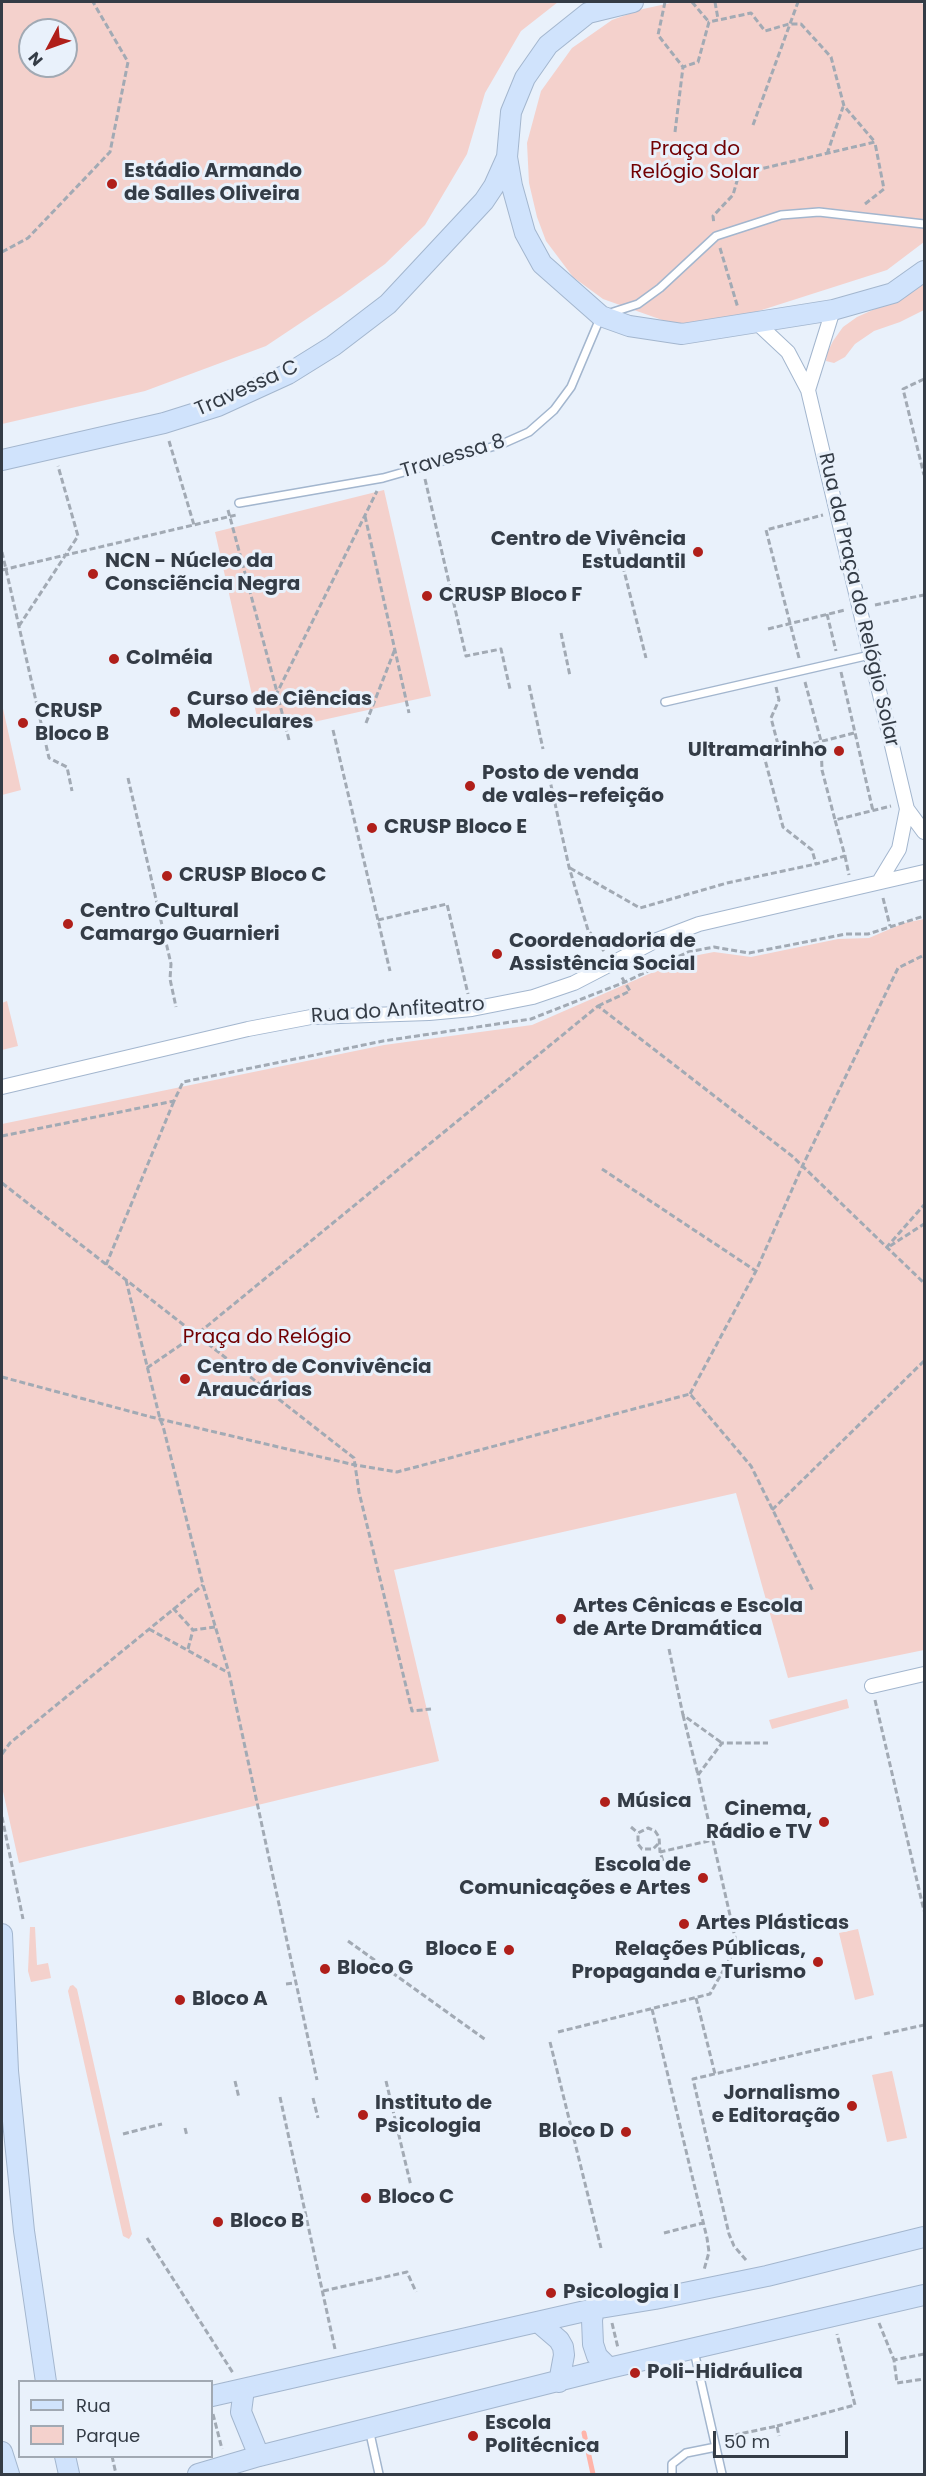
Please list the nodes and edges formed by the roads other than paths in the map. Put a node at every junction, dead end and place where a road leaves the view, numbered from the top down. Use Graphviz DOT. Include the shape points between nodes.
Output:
graph roads {
  1 [pos="633,2"];
  2 [pos="593,7"];
  3 [pos="507,157"];
  4 [pos="476,211"];
  5 [pos="518,212"];
  6 [pos="924,224"];
  7 [pos="924,271"];
  8 [pos="832,309"];
  9 [pos="601,316"];
  10 [pos="750,324"];
  11 [pos="808,390"];
  12 [pos="2,460"];
  13 [pos="238,503"];
  14 [pos="870,654"];
  15 [pos="665,702"];
  16 [pos="907,809"];
  17 [pos="924,832"];
  18 [pos="924,872"];
  19 [pos="879,882"];
  20 [pos="2,1087"];
  21 [pos="924,1674"];
  22 [pos="872,1686"];
  23 [pos="2,1934"];
  24 [pos="924,2237"];
  25 [pos="924,2295"];
  26 [pos="601,2308"];
  27 [pos="538,2322"];
  28 [pos="694,2350"];
  29 [pos="616,2366"];
  30 [pos="46,2380"];
  31 [pos="559,2382"];
  32 [pos="244,2389"];
  33 [pos="213,2396"];
  34 [pos="369,2430"];
  35 [pos="715,2443"];
  36 [pos="2,2451"];
  37 [pos="259,2457"];
  38 [pos="64,2458"];
  39 [pos="9,2475"];
  40 [pos="69,2475"];
  41 [pos="198,2475"];
  42 [pos="379,2475"];
  43 [pos="672,2475"];
  44 [pos="722,2475"];
  1 -- 2 [label="street"];
  2 -- 3 [label="street" via="548,45 525,78 511,112"];
  3 -- 4 [label="street, Travessa C" via="494,186"];
  3 -- 5 [label="street"];
  4 -- 5 [label="street" via="496,206"];
  4 -- 12 [label="street, Travessa C" via="388,304 288,374 218,406 164,423"];
  5 -- 9 [label="street" via="542,264"];
  6 -- 9 [label="lane" via="819,212 781,215 716,236 638,304"];
  7 -- 8 [label="street" via="893,293"];
  8 -- 10 [label="street"];
  8 -- 11 [label="street, Rua da Praça do Relógio Solar"];
  9 -- 10 [label="street" via="629,326 682,334"];
  9 -- 13 [label="lane, Travessa 8" via="571,387 554,410 529,432 502,444 383,478"];
  10 -- 11 [label="street, Rua da Praça do Relógio Solar" via="788,352"];
  11 -- 14 [label="street, Rua da Praça do Relógio Solar"];
  14 -- 15 [label="lane"];
  14 -- 16 [label="street, Rua da Praça do Relógio Solar"];
  16 -- 17 [label="street, Rua da Praça do Relógio Solar"];
  16 -- 19 [label="street, Rua da Praça do Relógio Solar" via="899,849"];
  18 -- 19 [label="street, Rua do Anfiteatro"];
  19 -- 20 [label="street, Rua do Anfiteatro" via="699,924 657,940 574,983 533,996 429,1013 311,1017"];
  21 -- 22 [label="street"];
  23 -- 30 [label="street" via="8,2071 24,2231"];
  24 -- 26 [label="street" via="767,2276"];
  25 -- 28 [label="street"];
  26 -- 27 [label="street"];
  26 -- 29 [label="street" via="591,2320 593,2344 597,2356"];
  27 -- 31 [label="street" via="563,2347"];
  27 -- 32 [label="street"];
  28 -- 29 [label="street"];
  28 -- 35 [label="lane"];
  29 -- 31 [label="street"];
  31 -- 34 [label="street"];
  32 -- 33 [label="street"];
  32 -- 37 [label="street" via="241,2412"];
  34 -- 37 [label="street"];
  34 -- 42 [label="lane"];
  35 -- 43 [label="lane" via="686,2453 672,2464"];
  35 -- 44 [label="lane"];
  36 -- 39 [label="street"];
  37 -- 41 [label="street"];
  38 -- 40 [label="street"];
}
